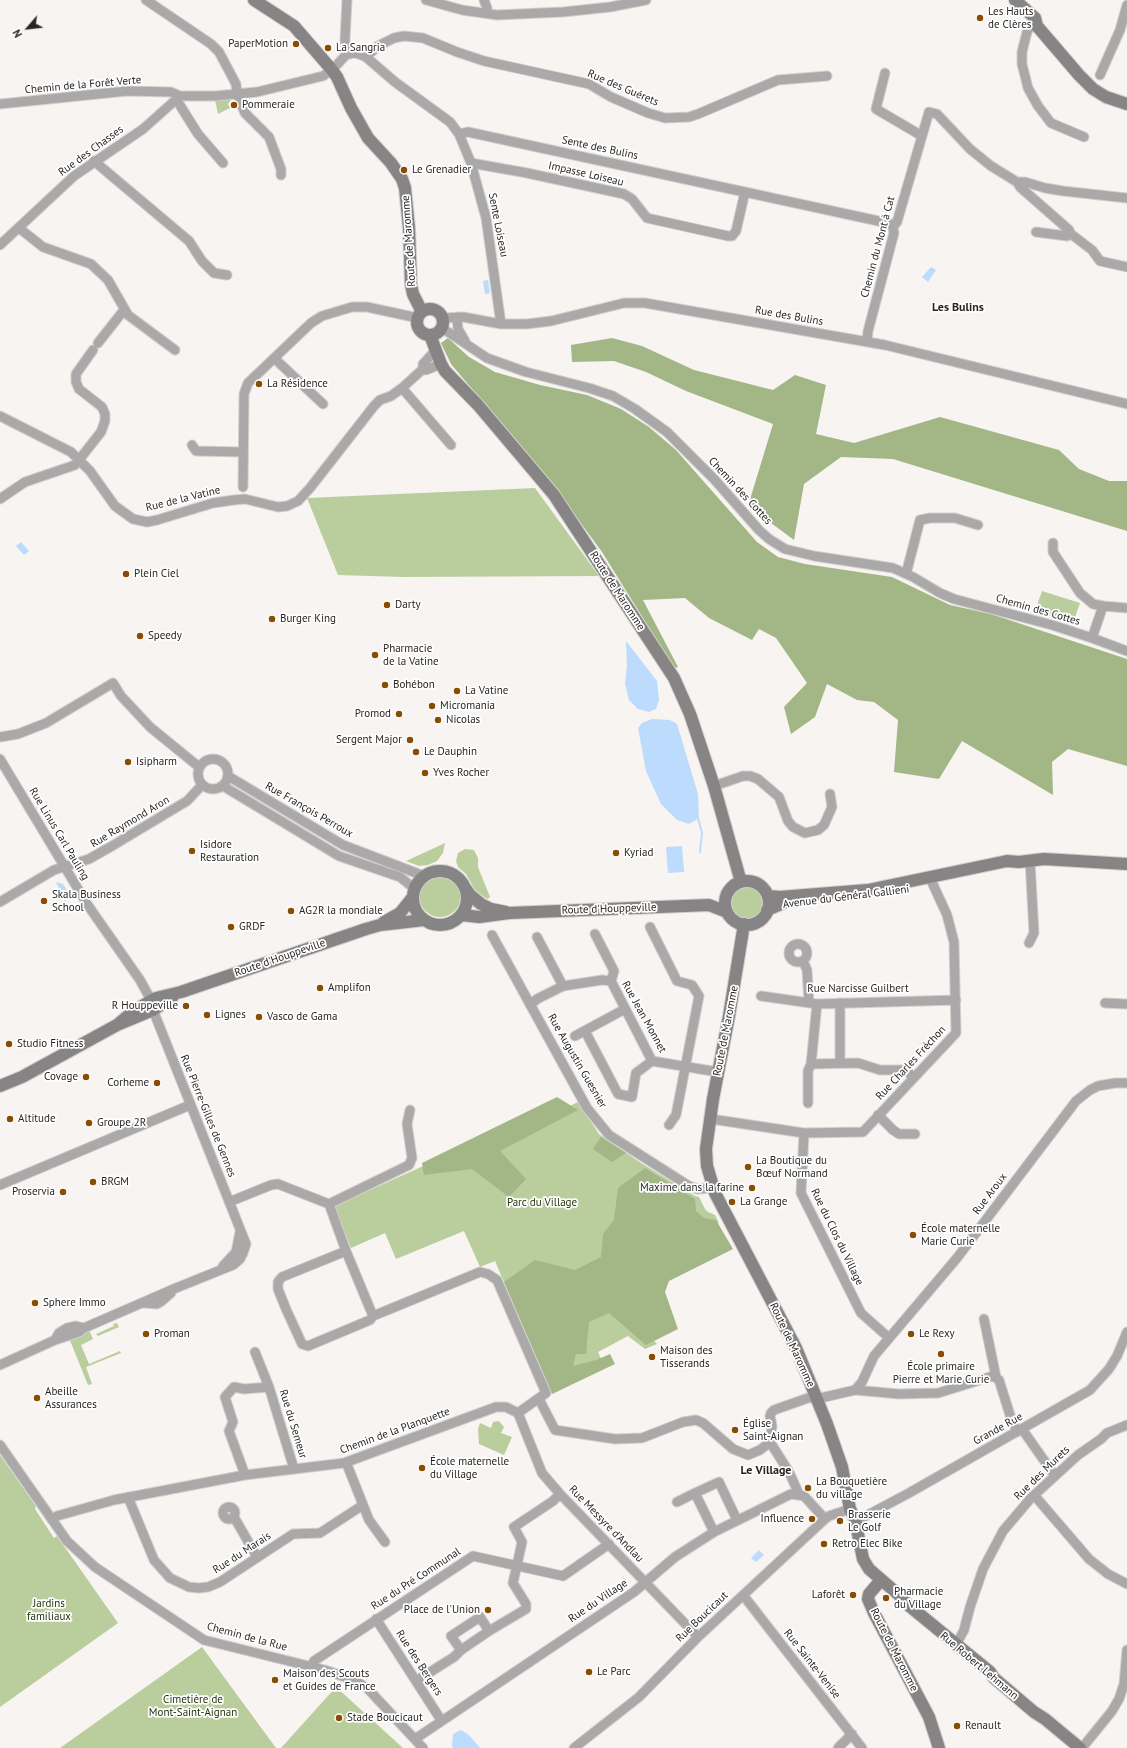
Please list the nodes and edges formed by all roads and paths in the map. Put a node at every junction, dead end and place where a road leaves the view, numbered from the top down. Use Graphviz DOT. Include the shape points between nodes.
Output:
graph roads {
  1 [pos="146,0"];
  2 [pos="254,0"];
  3 [pos="347,0"];
  4 [pos="426,0"];
  5 [pos="484,0"];
  6 [pos="646,0"];
  7 [pos="1006,0"];
  8 [pos="1015,0"];
  9 [pos="1127,5"];
  10 [pos="485,13"];
  11 [pos="1034,22"];
  12 [pos="346,56"];
  13 [pos="366,57"];
  14 [pos="332,70"];
  15 [pos="885,73"];
  16 [pos="1100,75"];
  17 [pos="827,76"];
  18 [pos="236,94"];
  19 [pos="178,98"];
  20 [pos="0,104"];
  21 [pos="1127,104"];
  22 [pos="459,134"];
  23 [pos="922,136"];
  24 [pos="1084,137"];
  25 [pos="94,161"];
  26 [pos="223,163"];
  27 [pos="471,163"];
  28 [pos="281,176"];
  29 [pos="1017,182"];
  30 [pos="745,192"];
  31 [pos="1127,198"];
  32 [pos="893,227"];
  33 [pos="19,228"];
  34 [pos="1036,232"];
  35 [pos="1071,234"];
  36 [pos="0,245"];
  37 [pos="1127,267"];
  38 [pos="227,275"];
  39 [pos="124,310"];
  40 [pos="420,315"];
  41 [pos="457,317"];
  42 [pos="442,323"];
  43 [pos="501,324"];
  44 [pos="430,335"];
  45 [pos="867,341"];
  46 [pos="469,345"];
  47 [pos="175,350"];
  48 [pos="435,351"];
  49 [pos="274,358"];
  50 [pos="440,364"];
  51 [pos="423,369"];
  52 [pos="402,388"];
  53 [pos="323,404"];
  54 [pos="1127,404"];
  55 [pos="0,416"];
  56 [pos="192,445"];
  57 [pos="451,445"];
  58 [pos="243,452"];
  59 [pos="80,460"];
  60 [pos="242,494"];
  61 [pos="0,499"];
  62 [pos="978,525"];
  63 [pos="1053,543"];
  64 [pos="906,574"];
  65 [pos="1103,606"];
  66 [pos="1127,608"];
  67 [pos="1092,638"];
  68 [pos="1127,651"];
  69 [pos="0,737"];
  70 [pos="0,759"];
  71 [pos="200,767"];
  72 [pos="228,776"];
  73 [pos="202,785"];
  74 [pos="223,786"];
  75 [pos="714,786"];
  76 [pos="830,794"];
  77 [pos="1024,861"];
  78 [pos="1127,864"];
  79 [pos="64,867"];
  80 [pos="424,876"];
  81 [pos="741,882"];
  82 [pos="932,882"];
  83 [pos="902,887"];
  84 [pos="466,889"];
  85 [pos="414,893"];
  86 [pos="726,895"];
  87 [pos="768,896"];
  88 [pos="0,902"];
  89 [pos="710,905"];
  90 [pos="767,910"];
  91 [pos="727,912"];
  92 [pos="509,913"];
  93 [pos="462,915"];
  94 [pos="403,917"];
  95 [pos="424,920"];
  96 [pos="744,924"];
  97 [pos="650,927"];
  98 [pos="594,934"];
  99 [pos="492,935"];
  100 [pos="537,937"];
  101 [pos="1030,943"];
  102 [pos="803,961"];
  103 [pos="611,981"];
  104 [pos="563,986"];
  105 [pos="761,996"];
  106 [pos="956,1000"];
  107 [pos="1105,1002"];
  108 [pos="155,1003"];
  109 [pos="813,1003"];
  110 [pos="840,1003"];
  111 [pos="1127,1004"];
  112 [pos="530,1005"];
  113 [pos="625,1009"];
  114 [pos="585,1031"];
  115 [pos="575,1036"];
  116 [pos="652,1062"];
  117 [pos="840,1063"];
  118 [pos="812,1064"];
  119 [pos="685,1067"];
  120 [pos="718,1072"];
  121 [pos="913,1077"];
  122 [pos="1127,1083"];
  123 [pos="0,1086"];
  124 [pos="808,1103"];
  125 [pos="190,1105"];
  126 [pos="410,1110"];
  127 [pos="878,1115"];
  128 [pos="711,1119"];
  129 [pos="670,1125"];
  130 [pos="804,1133"];
  131 [pos="915,1134"];
  132 [pos="0,1186"];
  133 [pos="713,1188"];
  134 [pos="229,1202"];
  135 [pos="329,1204"];
  136 [pos="346,1251"];
  137 [pos="373,1316"];
  138 [pos="984,1319"];
  139 [pos="1127,1332"];
  140 [pos="888,1337"];
  141 [pos="256,1352"];
  142 [pos="0,1365"];
  143 [pos="996,1377"];
  144 [pos="269,1387"];
  145 [pos="856,1390"];
  146 [pos="539,1398"];
  147 [pos="817,1398"];
  148 [pos="518,1413"];
  149 [pos="1127,1425"];
  150 [pos="1020,1431"];
  151 [pos="770,1442"];
  152 [pos="0,1445"];
  153 [pos="346,1462"];
  154 [pos="294,1469"];
  155 [pos="244,1475"];
  156 [pos="1056,1476"];
  157 [pos="695,1493"];
  158 [pos="560,1494"];
  159 [pos="799,1494"];
  160 [pos="1034,1496"];
  161 [pos="128,1497"];
  162 [pos="677,1502"];
  163 [pos="363,1505"];
  164 [pos="852,1514"];
  165 [pos="234,1517"];
  166 [pos="825,1519"];
  167 [pos="52,1520"];
  168 [pos="737,1520"];
  169 [pos="714,1532"];
  170 [pos="385,1542"];
  171 [pos="609,1544"];
  172 [pos="257,1557"];
  173 [pos="517,1566"];
  174 [pos="881,1580"];
  175 [pos="646,1583"];
  176 [pos="1127,1584"];
  177 [pos="743,1595"];
  178 [pos="376,1619"];
  179 [pos="489,1631"];
  180 [pos="698,1637"];
  181 [pos="956,1645"];
  182 [pos="461,1650"];
  183 [pos="1127,1650"];
  184 [pos="311,1667"];
  185 [pos="416,1681"];
  186 [pos="1126,1684"];
  187 [pos="441,1720"];
  188 [pos="852,1734"];
  189 [pos="415,1739"];
  190 [pos="423,1748"];
  191 [pos="574,1748"];
  192 [pos="838,1748"];
  193 [pos="862,1748"];
  194 [pos="940,1748"];
  195 [pos="1081,1748"];
  1 -- 18 [label="street" via="219,52 236,84"];
  2 -- 14 [label="street, Route de Maromme" via="294,26"];
  3 -- 12 [label="street"];
  4 -- 10 [label="street" via="462,10"];
  5 -- 10 [label="street"];
  6 -- 10 [label="street" via="610,7 549,13"];
  7 -- 11 [label="street"];
  8 -- 11 [label="street"];
  9 -- 16 [label="street" via="1120,30"];
  11 -- 21 [label="street" via="1092,89"];
  11 -- 24 [label="street" via="1027,32 1022,52 1028,88 1051,124"];
  12 -- 13 [label="street" via="354,53"];
  12 -- 14 [label="street"];
  13 -- 17 [label="street, Rue des Guérets" via="378,46 394,38 423,38 484,61 589,84 617,100 665,118 693,115 778,80"];
  13 -- 22 [label="street" via="395,82 450,122"];
  14 -- 18 [label="street, Chemin de la Forêt Verte" via="323,76 257,92"];
  14 -- 40 [label="street, Route de Maromme" via="368,138 394,166 402,179 409,228 410,285"];
  15 -- 23 [label="street" via="876,110"];
  18 -- 19 [label="street, Chemin de la Forêt Verte"];
  18 -- 28 [label="street" via="245,113 269,137"];
  19 -- 20 [label="street, Chemin de la Forêt Verte" via="171,92 126,91"];
  19 -- 25 [label="street, Rue des Chasses" via="143,129"];
  19 -- 26 [label="street" via="198,134"];
  22 -- 27 [label="street, Sente Loiseau"];
  22 -- 30 [label="street, Sente des Bulins" via="468,132"];
  23 -- 29 [label="street, Chemin du Mont à Cat" via="929,112 937,114 970,149"];
  23 -- 32 [label="street, Chemin du Mont à Cat" via="897,222"];
  25 -- 33 [label="street, Rue des Chasses" via="54,194"];
  25 -- 38 [label="street" via="189,241 202,261 214,273"];
  27 -- 30 [label="street, Impasse Loiseau" via="624,194 632,198 646,218 728,236 736,232"];
  27 -- 43 [label="street, Sente Loiseau" via="490,236"];
  29 -- 31 [label="street"];
  29 -- 35 [label="street"];
  30 -- 32 [label="street, Sente des Bulins" via="888,223"];
  32 -- 45 [label="street, Chemin du Mont à Cat" via="894,233"];
  33 -- 36 [label="street, Rue des Chasses"];
  33 -- 39 [label="street" via="43,247 91,264 108,280"];
  34 -- 35 [label="street" via="1067,236"];
  35 -- 37 [label="street" via="1092,250 1100,261"];
  39 -- 47 [label="street"];
  39 -- 59 [label="street" via="76,374 79,389 102,406 105,414 101,432"];
  40 -- 42 [label="street" via="428,309 434,310 440,313"];
  40 -- 44 [label="street" via="417,323 420,330"];
  40 -- 49 [label="street" via="367,307 335,311 311,323"];
  41 -- 42 [label="street, Rue des Bulins"];
  41 -- 43 [label="street, Rue des Bulins"];
  41 -- 46 [label="street, Chemin des Cottes" via="458,328"];
  42 -- 44 [label="street" via="436,334"];
  42 -- 46 [label="street, Chemin des Cottes"];
  43 -- 45 [label="street, Rue des Bulins" via="551,321 632,302"];
  44 -- 48 [label="street, Route de Maromme"];
  45 -- 54 [label="street, Rue des Bulins"];
  46 -- 64 [label="street, Chemin des Cottes" via="487,358 526,372 613,396 635,409 667,432 759,530 785,549 892,568"];
  48 -- 50 [label="street, Route de Maromme"];
  48 -- 51 [label="street, Rue de la Vatine" via="423,364"];
  49 -- 53 [label="street"];
  49 -- 58 [label="street" via="245,387"];
  50 -- 51 [label="street, Rue de la Vatine"];
  50 -- 75 [label="street, Route de Maromme" via="554,495 663,660 682,692"];
  51 -- 52 [label="street, Rue de la Vatine"];
  52 -- 57 [label="street"];
  52 -- 60 [label="street, Rue de la Vatine" via="374,406 298,500 287,506 278,507"];
  55 -- 59 [label="street, Rue de la Vatine" via="59,445"];
  56 -- 58 [label="street" via="196,451"];
  58 -- 60 [label="street"];
  59 -- 60 [label="street, Rue de la Vatine" via="115,506 140,522 170,517"];
  59 -- 61 [label="street" via="75,465 25,482"];
  62 -- 64 [label="street" via="955,518 920,520"];
  63 -- 65 [label="street" via="1053,552 1080,593 1093,604"];
  64 -- 67 [label="street, Chemin des Cottes" via="954,598"];
  65 -- 66 [label="street"];
  65 -- 67 [label="street"];
  67 -- 68 [label="street, Chemin des Cottes"];
  69 -- 71 [label="street" via="18,734 46,723 113,683 121,696 150,727"];
  70 -- 79 [label="street, Rue Linus Carl Pauling"];
  71 -- 72 [label="street" via="206,761 217,760 225,765"];
  71 -- 73 [label="street" via="198,778"];
  72 -- 74 [label="street"];
  72 -- 80 [label="street, Rue François Perroux" via="332,840"];
  73 -- 74 [label="street" via="210,790"];
  73 -- 79 [label="street, Rue Raymond Aron" via="187,801 124,839 89,859"];
  74 -- 85 [label="street" via="339,856 400,877"];
  75 -- 76 [label="street" via="743,776 758,779 779,797 793,827 805,833 818,830 824,825 832,807"];
  75 -- 81 [label="street, Route de Maromme"];
  77 -- 78 [label="street, Avenue du Général Gallieni"];
  77 -- 82 [label="street, Avenue du Général Gallieni" via="1008,868"];
  77 -- 101 [label="street" via="1034,933"];
  79 -- 88 [label="street, Rue Raymond Aron" via="54,870"];
  79 -- 108 [label="street, Rue Linus Carl Pauling"];
  80 -- 84 [label="street" via="439,871 447,872 460,879"];
  80 -- 85 [label="street" via="418,882"];
  81 -- 86 [label="street" via="732,887"];
  81 -- 87 [label="street" via="754,882 765,890"];
  82 -- 83 [label="street, Avenue du Général Gallieni"];
  82 -- 106 [label="street, Rue Charles Fréchon" via="952,930"];
  83 -- 87 [label="street, Avenue du Général Gallieni"];
  83 -- 90 [label="street, Avenue du Général Gallieni" via="882,895 786,902"];
  84 -- 92 [label="street, Route d'Houppeville" via="481,904"];
  84 -- 93 [label="street" via="467,899"];
  85 -- 94 [label="street, Route d'Houppeville"];
  85 -- 95 [label="street" via="417,911"];
  86 -- 89 [label="street, Route d'Houppeville"];
  86 -- 91 [label="street"];
  87 -- 90 [label="street"];
  89 -- 91 [label="street, Route d'Houppeville"];
  89 -- 92 [label="street, Route d'Houppeville"];
  90 -- 96 [label="street" via="756,923"];
  91 -- 96 [label="street" via="734,920"];
  92 -- 93 [label="street, Route d'Houppeville" via="479,917"];
  93 -- 95 [label="street" via="447,924 438,925"];
  94 -- 95 [label="street, Route d'Houppeville"];
  94 -- 108 [label="street, Route d'Houppeville"];
  96 -- 120 [label="street, Route de Maromme"];
  97 -- 119 [label="street" via="677,981 692,985 699,996"];
  98 -- 103 [label="street" via="614,970"];
  99 -- 112 [label="street, Rue Augustin Guesnier"];
  100 -- 104 [label="street"];
  102 -- 109 [label="street"];
  103 -- 104 [label="street, Rue Jean Monnet"];
  103 -- 113 [label="street, Rue Jean Monnet"];
  104 -- 112 [label="street, Rue Jean Monnet"];
  105 -- 109 [label="street, Rue Narcisse Guilbert"];
  106 -- 110 [label="street, Rue Narcisse Guilbert"];
  106 -- 121 [label="street, Rue Charles Fréchon" via="956,1033"];
  107 -- 111 [label="street"];
  108 -- 123 [label="street, Route d'Houppeville" via="22,1077"];
  108 -- 125 [label="street, Rue Pierre-Gilles de Gennes"];
  109 -- 110 [label="street, Rue Narcisse Guilbert"];
  109 -- 118 [label="street"];
  110 -- 117 [label="street"];
  112 -- 133 [label="street, Rue Augustin Guesnier" via="587,1108 609,1135 689,1186 697,1190"];
  113 -- 114 [label="street"];
  113 -- 116 [label="street, Rue Jean Monnet"];
  114 -- 115 [label="street"];
  114 -- 116 [label="street" via="618,1094 632,1097 636,1073"];
  116 -- 119 [label="street, Rue Jean Monnet"];
  117 -- 118 [label="street"];
  117 -- 121 [label="street" via="858,1063 880,1070 906,1070"];
  118 -- 124 [label="street" via="808,1071"];
  119 -- 120 [label="street, Rue Jean Monnet"];
  119 -- 129 [label="street" via="676,1115"];
  120 -- 128 [label="street, Route de Maromme"];
  121 -- 127 [label="street, Rue Charles Fréchon"];
  122 -- 140 [label="street, Rue Aroux" via="1098,1086 1076,1101 957,1258"];
  125 -- 132 [label="street"];
  125 -- 134 [label="street, Rue Pierre-Gilles de Gennes"];
  126 -- 135 [label="street" via="407,1124 412,1158 409,1165"];
  127 -- 130 [label="street, Rue Charles Fréchon" via="863,1132"];
  127 -- 131 [label="street, Rue Charles Fréchon" via="898,1134"];
  128 -- 130 [label="street, Rue Charles Fréchon"];
  128 -- 133 [label="street, Route de Maromme" via="706,1156"];
  130 -- 140 [label="street, Rue du Clos du Village" via="800,1193 861,1313"];
  133 -- 147 [label="street, Route de Maromme" via="796,1348"];
  134 -- 135 [label="street" via="278,1184"];
  134 -- 142 [label="street, Rue Pierre-Gilles de Gennes" via="240,1231 236,1252 220,1269 176,1288 157,1304 140,1303 84,1328 67,1328 59,1333 55,1340"];
  135 -- 136 [label="street"];
  136 -- 137 [label="street"];
  136 -- 137 [label="street" via="282,1277 278,1282 278,1289 286,1309 302,1344 308,1346 370,1320"];
  137 -- 146 [label="street" via="480,1272 488,1274 497,1280 546,1393"];
  138 -- 143 [label="street"];
  139 -- 150 [label="street, Grande Rue" via="1109,1369 1090,1390"];
  140 -- 145 [label="street, Rue Aroux" via="874,1356"];
  141 -- 144 [label="street, Rue du Semeur"];
  143 -- 145 [label="street" via="987,1376 938,1393 898,1394"];
  143 -- 150 [label="street" via="1010,1415"];
  144 -- 154 [label="street, Rue du Semeur"];
  144 -- 155 [label="street, Rue du Semeur" via="234,1388 225,1397 233,1422 229,1431"];
  145 -- 147 [label="street"];
  146 -- 148 [label="street"];
  146 -- 151 [label="street" via="555,1430 615,1439 642,1438 683,1422 696,1420 733,1449 748,1455"];
  147 -- 151 [label="street" via="808,1398 771,1412"];
  147 -- 164 [label="street, Route de Maromme" via="838,1454"];
  148 -- 153 [label="street, Chemin de la Planquette" via="506,1407 496,1407"];
  148 -- 158 [label="street, Rue Messyre d'Andlau" via="542,1474"];
  149 -- 156 [label="street, Rue des Murets" via="1107,1432"];
  150 -- 156 [label="street"];
  150 -- 164 [label="street, Grande Rue" via="864,1517"];
  151 -- 159 [label="street"];
  152 -- 167 [label="street, Chemin de la Rue"];
  153 -- 154 [label="street, Chemin de la Planquette"];
  153 -- 163 [label="street"];
  154 -- 155 [label="street, Chemin de la Planquette"];
  155 -- 161 [label="street, Chemin de la Planquette"];
  156 -- 160 [label="street, Rue des Murets"];
  157 -- 162 [label="street"];
  157 -- 168 [label="street" via="719,1482"];
  157 -- 169 [label="street"];
  158 -- 171 [label="street, Rue Messyre d'Andlau"];
  158 -- 173 [label="street" via="514,1527 522,1542"];
  159 -- 166 [label="street" via="804,1496"];
  159 -- 168 [label="street, Rue du Village" via="791,1494"];
  160 -- 176 [label="street" via="1090,1559 1108,1574"];
  160 -- 181 [label="street, Rue des Murets" via="1003,1531 991,1551 977,1584 964,1630"];
  161 -- 167 [label="street, Chemin de la Planquette" via="58,1516"];
  161 -- 172 [label="street, Rue du Marais" via="154,1560 170,1578 182,1584 189,1587 208,1587 220,1582"];
  163 -- 170 [label="street" via="369,1520"];
  163 -- 172 [label="street, Rue du Marais" via="320,1533 293,1534"];
  164 -- 166 [label="street, Rue Boucicaut" via="829,1516"];
  164 -- 174 [label="street, Route de Maromme" via="862,1559 868,1569"];
  165 -- 172 [label="street"];
  166 -- 177 [label="street, Rue Boucicaut"];
  167 -- 184 [label="street, Chemin de la Rue" via="67,1541 95,1567 204,1640"];
  168 -- 169 [label="street, Rue du Village"];
  169 -- 175 [label="street, Rue du Village" via="675,1557"];
  171 -- 173 [label="street, Rue du Pré Communal" via="563,1576"];
  171 -- 175 [label="street, Rue Messyre d'Andlau"];
  173 -- 178 [label="street, Rue du Pré Communal" via="473,1556"];
  173 -- 179 [label="street" via="513,1583 526,1604 526,1609"];
  174 -- 181 [label="street, Rue Robert Lehmann"];
  174 -- 194 [label="street, Route de Maromme" via="868,1599 928,1716"];
  175 -- 180 [label="street, Rue Messyre d'Andlau"];
  175 -- 187 [label="street, Rue du Village"];
  177 -- 180 [label="street, Rue Boucicaut"];
  177 -- 188 [label="street, Rue Sainte-Venise"];
  178 -- 184 [label="street, Rue du Pré Communal" via="314,1661"];
  178 -- 185 [label="street, Rue des Bergers"];
  179 -- 182 [label="street"];
  179 -- 182 [label="street" via="480,1617 451,1636"];
  180 -- 191 [label="street, Rue Boucicaut" via="639,1697"];
  181 -- 195 [label="street, Rue Robert Lehmann" via="1034,1712"];
  182 -- 185 [label="street"];
  183 -- 186 [label="street"];
  184 -- 189 [label="street, Chemin de la Rue" via="356,1681 368,1689"];
  185 -- 187 [label="street, Rue des Bergers"];
  186 -- 195 [label="street" via="1112,1711"];
  187 -- 189 [label="street, Rue du Village"];
  188 -- 192 [label="street"];
  188 -- 193 [label="street, Rue Sainte-Venise"];
  189 -- 190 [label="street, Chemin de la Rue"];
}
